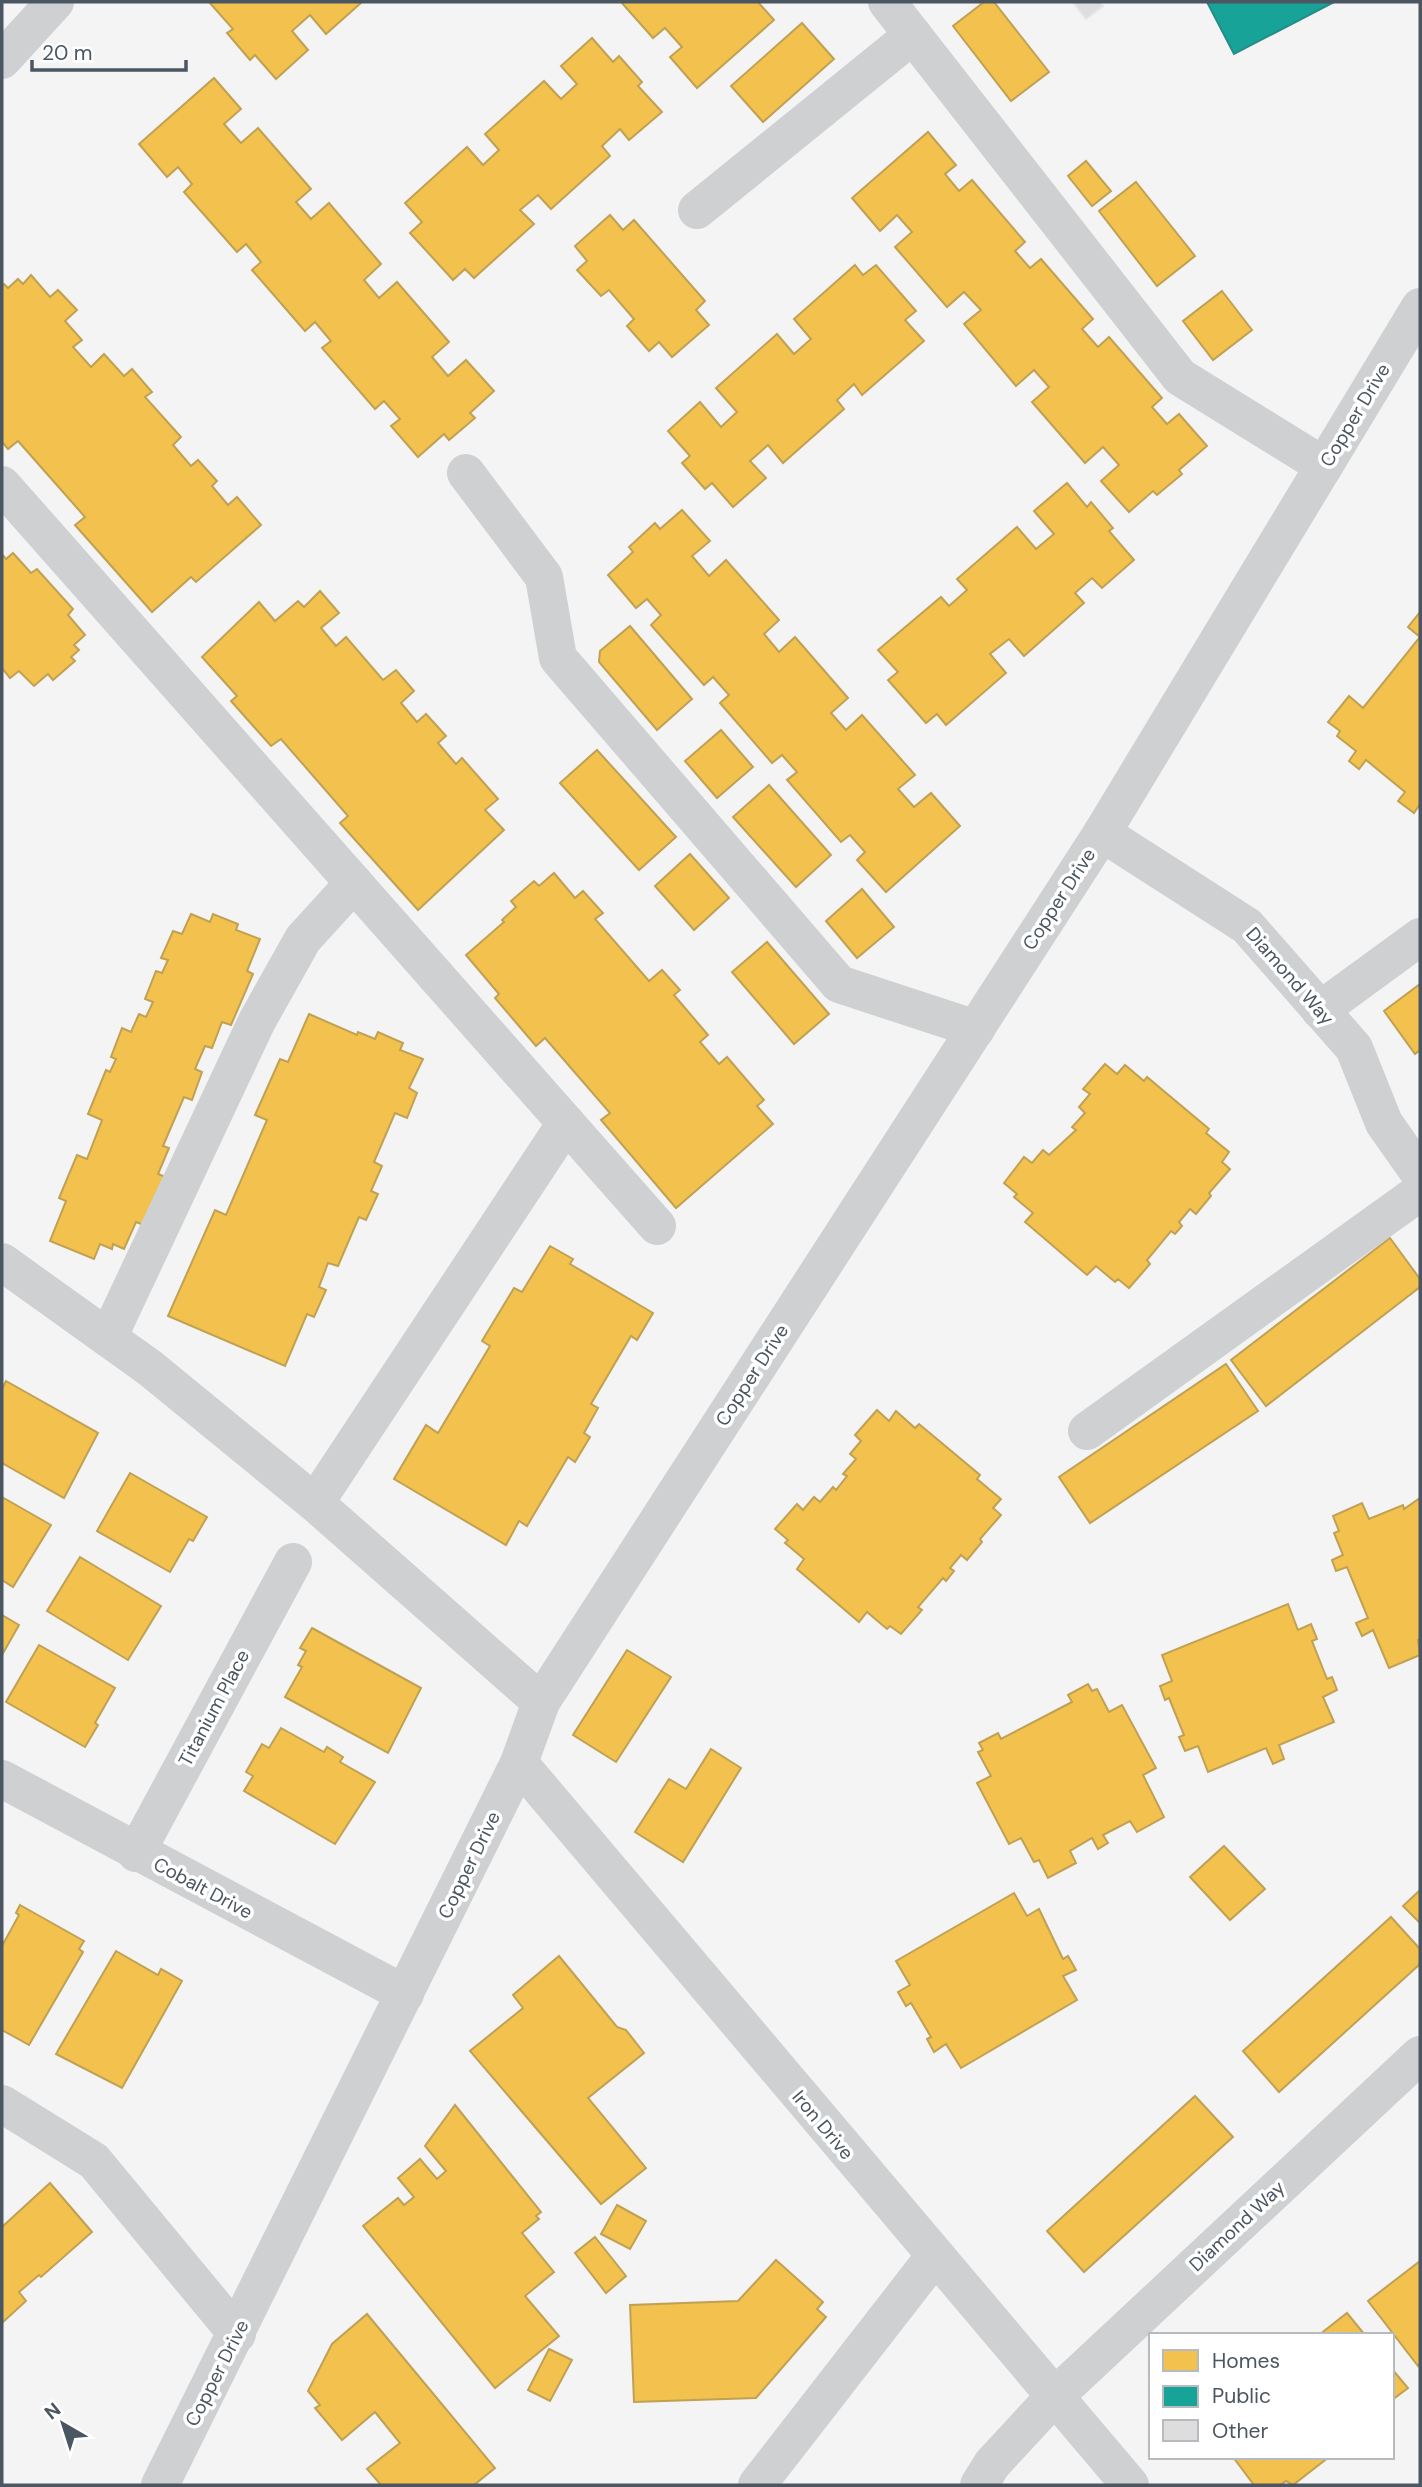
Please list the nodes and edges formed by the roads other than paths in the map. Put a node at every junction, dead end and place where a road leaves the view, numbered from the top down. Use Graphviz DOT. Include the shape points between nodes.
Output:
graph roads {
  1 [pos="55,2"];
  2 [pos="887,2"];
  3 [pos="913,35"];
  4 [pos="2,60"];
  5 [pos="697,210"];
  6 [pos="1420,307"];
  7 [pos="1324,467"];
  8 [pos="466,473"];
  9 [pos="2,485"];
  10 [pos="1101,833"];
  11 [pos="354,883"];
  12 [pos="1420,937"];
  13 [pos="1320,1010"];
  14 [pos="976,1028"];
  15 [pos="566,1123"];
  16 [pos="1420,1174"];
  17 [pos="1420,1192"];
  18 [pos="657,1226"];
  19 [pos="2,1262"];
  20 [pos="108,1338"];
  21 [pos="1087,1431"];
  22 [pos="315,1503"];
  23 [pos="293,1562"];
  24 [pos="541,1702"];
  25 [pos="519,1763"];
  26 [pos="2,1779"];
  27 [pos="136,1853"];
  28 [pos="405,1994"];
  29 [pos="1420,2055"];
  30 [pos="2,2104"];
  31 [pos="934,2257"];
  32 [pos="237,2334"];
  33 [pos="1054,2397"];
  34 [pos="160,2485"];
  35 [pos="757,2485"];
  36 [pos="979,2485"];
  37 [pos="1130,2485"];
  1 -- 4 [label="street"];
  2 -- 3 [label="street"];
  3 -- 5 [label="street"];
  3 -- 7 [label="street" via="1180,377"];
  6 -- 7 [label="street, Copper Drive"];
  7 -- 10 [label="street, Copper Drive"];
  8 -- 14 [label="street" via="544,577 558,658 839,984"];
  9 -- 11 [label="street"];
  10 -- 13 [label="street, Diamond Way" via="1247,926"];
  10 -- 14 [label="street, Copper Drive"];
  11 -- 15 [label="street"];
  11 -- 20 [label="street" via="303,939 257,1021"];
  12 -- 13 [label="street"];
  13 -- 16 [label="street, Diamond Way" via="1354,1048 1384,1123"];
  14 -- 24 [label="street, Copper Drive"];
  15 -- 18 [label="street"];
  15 -- 22 [label="street"];
  17 -- 21 [label="street"];
  19 -- 20 [label="street"];
  20 -- 22 [label="street"];
  22 -- 24 [label="street"];
  23 -- 27 [label="street, Titanium Place"];
  24 -- 25 [label="street, Copper Drive"];
  25 -- 28 [label="street, Copper Drive"];
  25 -- 31 [label="street, Iron Drive"];
  26 -- 27 [label="street, Cobalt Drive"];
  27 -- 28 [label="street, Cobalt Drive"];
  28 -- 32 [label="street, Copper Drive"];
  29 -- 33 [label="street, Diamond Way"];
  30 -- 32 [label="street" via="94,2161"];
  31 -- 33 [label="street, Iron Drive"];
  31 -- 35 [label="street"];
  32 -- 34 [label="street, Copper Drive"];
  33 -- 36 [label="street, Diamond Way" via="992,2464"];
  33 -- 37 [label="street, Iron Drive"];
}
